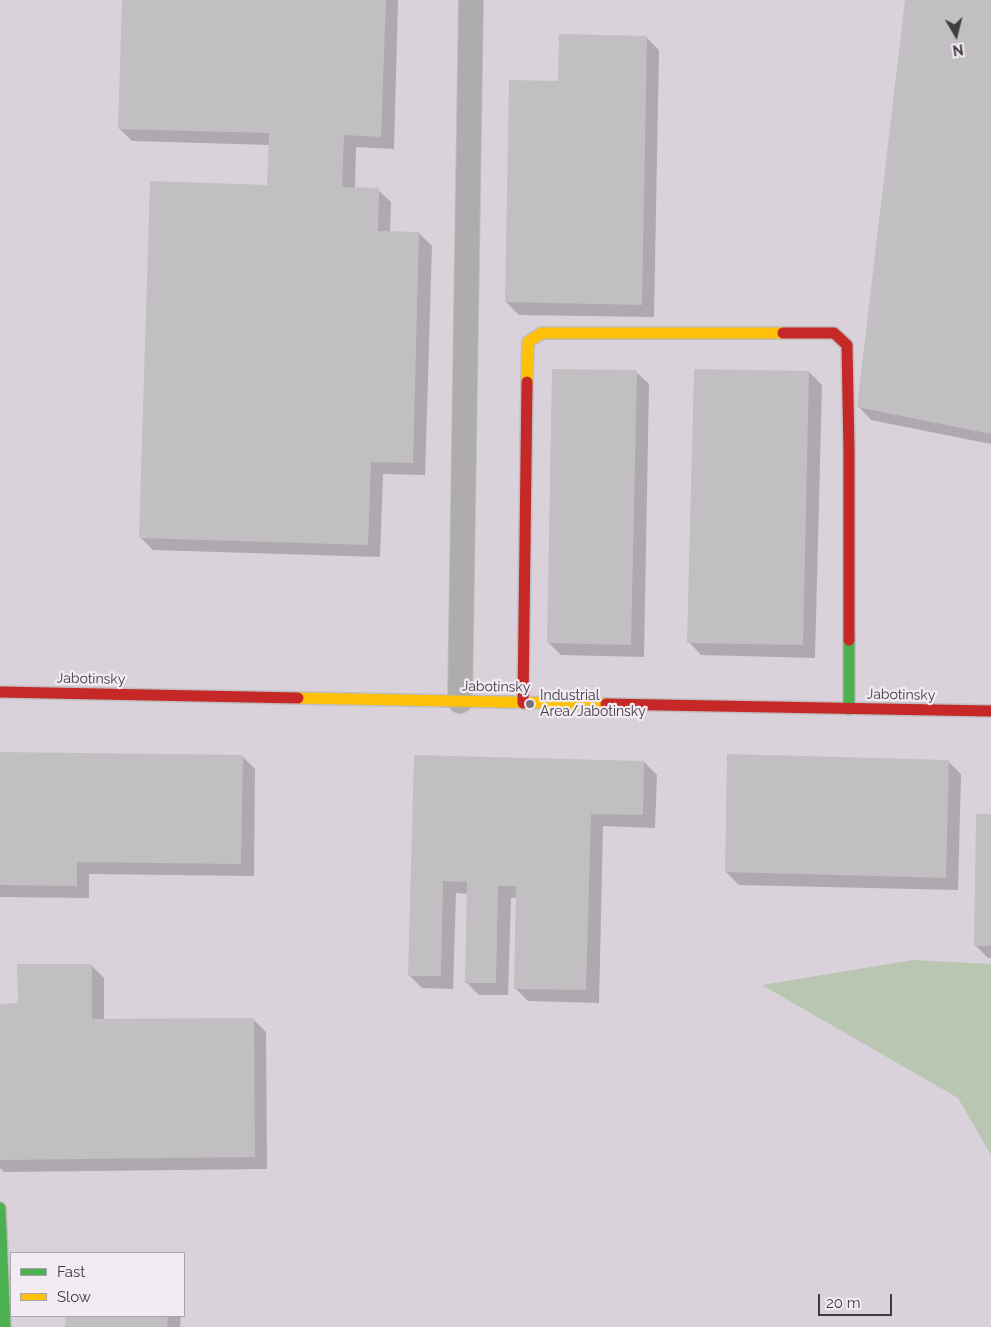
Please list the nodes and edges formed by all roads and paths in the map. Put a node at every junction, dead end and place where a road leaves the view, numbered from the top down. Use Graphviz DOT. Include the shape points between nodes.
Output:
graph roads {
  1 [pos="471,0"];
  2 [pos="0,692"];
  3 [pos="460,702"];
  4 [pos="523,703"];
  5 [pos="849,709"];
  6 [pos="991,711"];
  7 [pos="0,1208"];
  8 [pos="5,1327"];
  1 -- 3 [label="street"];
  2 -- 3 [label="street, Jabotinsky"];
  3 -- 4 [label="street, Jabotinsky"];
  4 -- 5 [label="street, Jabotinsky"];
  4 -- 5 [label="street" via="528,342 542,333 834,333 847,345"];
  5 -- 6 [label="street, Jabotinsky"];
  7 -- 8 [label="street"];
}
